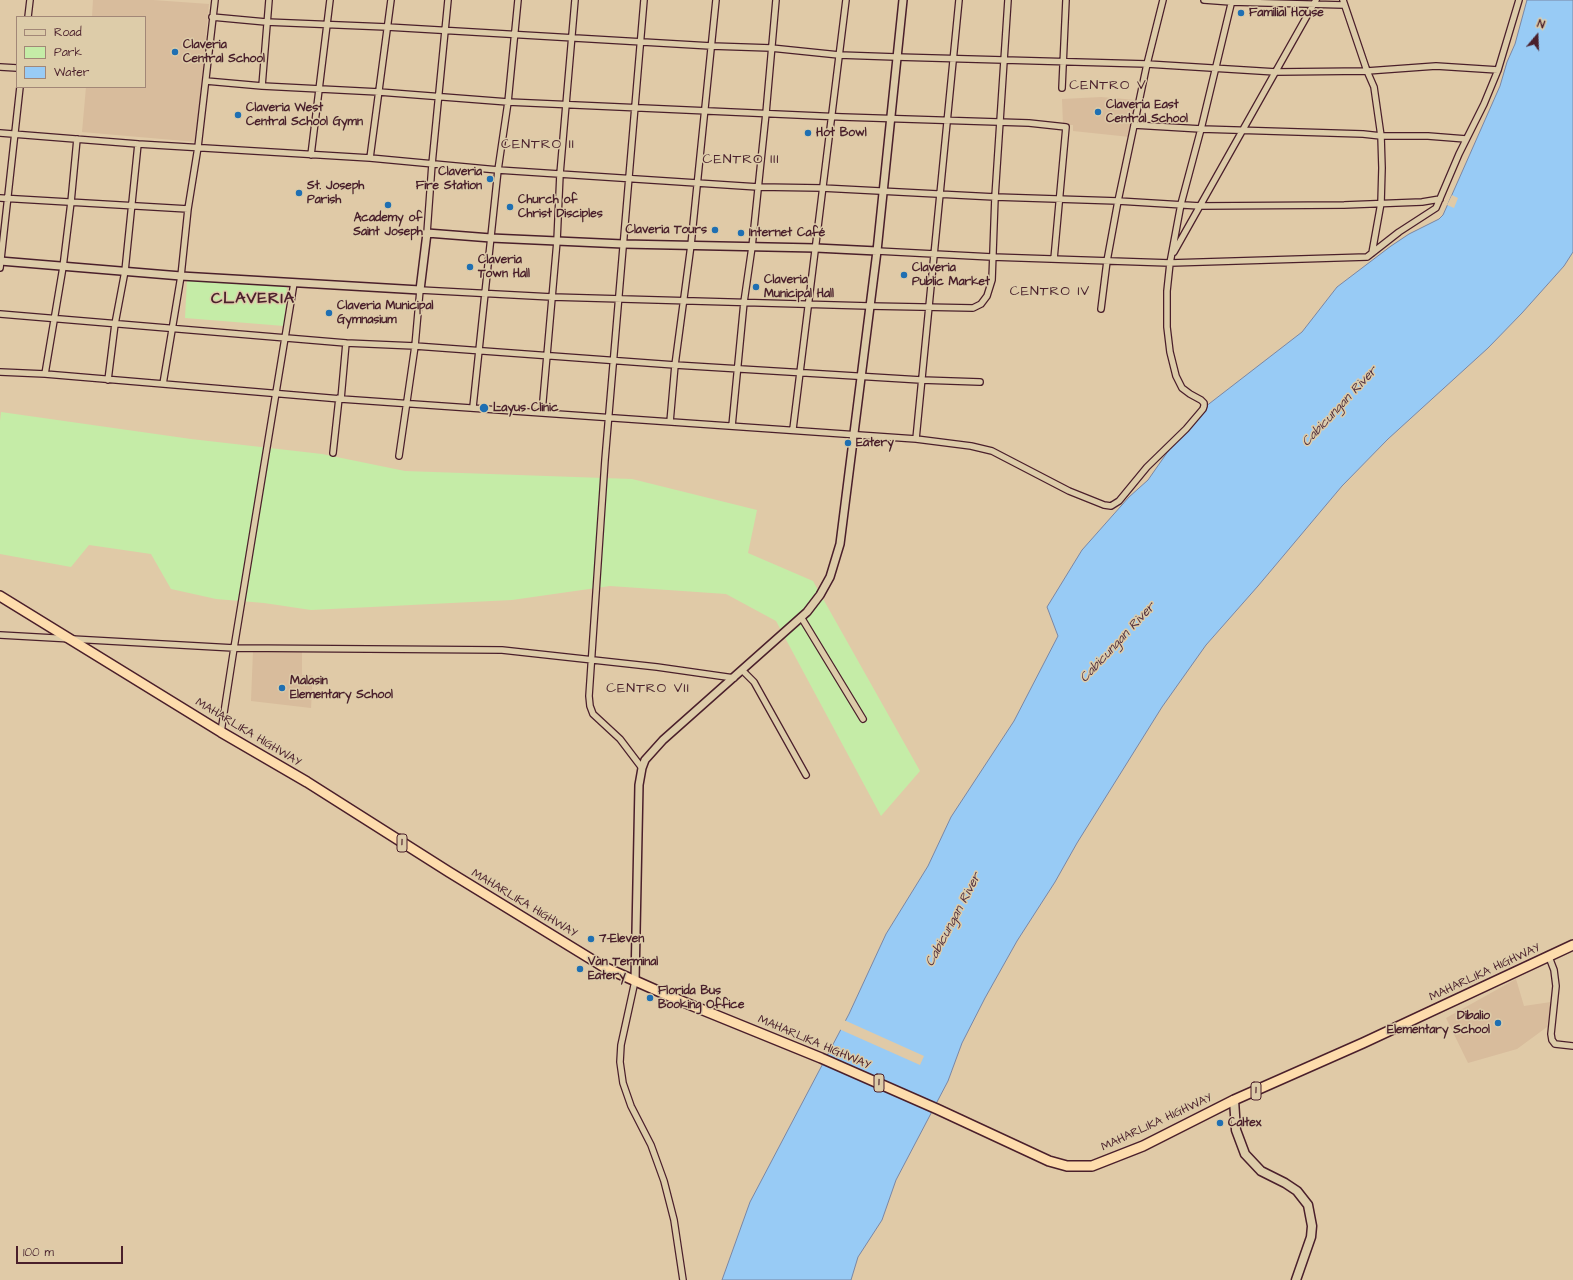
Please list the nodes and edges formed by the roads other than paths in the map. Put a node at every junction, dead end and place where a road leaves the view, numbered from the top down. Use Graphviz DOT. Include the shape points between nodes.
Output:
graph roads {
  1 [pos="30,0"];
  2 [pos="215,0"];
  3 [pos="269,0"];
  4 [pos="330,0"];
  5 [pos="391,0"];
  6 [pos="448,0"];
  7 [pos="518,0"];
  8 [pos="575,0"];
  9 [pos="644,0"];
  10 [pos="716,0"];
  11 [pos="776,0"];
  12 [pos="846,0"];
  13 [pos="902,0"];
  14 [pos="959,0"];
  15 [pos="1008,0"];
  16 [pos="1066,0"];
  17 [pos="1163,0"];
  18 [pos="1204,0"];
  19 [pos="1518,0"];
  20 [pos="1231,1"];
  21 [pos="1315,2"];
  22 [pos="1344,3"];
  23 [pos="28,16"];
  24 [pos="212,17"];
  25 [pos="266,22"];
  26 [pos="327,25"];
  27 [pos="387,27"];
  28 [pos="445,32"];
  29 [pos="516,36"];
  30 [pos="571,39"];
  31 [pos="641,43"];
  32 [pos="711,46"];
  33 [pos="771,48"];
  34 [pos="839,55"];
  35 [pos="896,57"];
  36 [pos="953,59"];
  37 [pos="1004,61"];
  38 [pos="1064,62"];
  39 [pos="1147,64"];
  40 [pos="0,67"];
  41 [pos="16,68"];
  42 [pos="1216,69"];
  43 [pos="1498,70"];
  44 [pos="1367,71"];
  45 [pos="1276,72"];
  46 [pos="206,81"];
  47 [pos="262,86"];
  48 [pos="20,88"];
  49 [pos="1062,88"];
  50 [pos="320,89"];
  51 [pos="379,92"];
  52 [pos="439,96"];
  53 [pos="508,102"];
  54 [pos="566,104"];
  55 [pos="636,108"];
  56 [pos="704,110"];
  57 [pos="766,113"];
  58 [pos="832,116"];
  59 [pos="890,118"];
  60 [pos="947,121"];
  61 [pos="1000,122"];
  62 [pos="1134,125"];
  63 [pos="1201,129"];
  64 [pos="1244,130"];
  65 [pos="0,133"];
  66 [pos="14,134"];
  67 [pos="1381,136"];
  68 [pos="77,139"];
  69 [pos="1466,139"];
  70 [pos="138,144"];
  71 [pos="198,147"];
  72 [pos="311,155"];
  73 [pos="370,158"];
  74 [pos="432,164"];
  75 [pos="498,170"];
  76 [pos="560,174"];
  77 [pos="629,178"];
  78 [pos="697,184"];
  79 [pos="758,187"];
  80 [pos="822,188"];
  81 [pos="883,192"];
  82 [pos="941,194"];
  83 [pos="995,197"];
  84 [pos="0,198"];
  85 [pos="8,199"];
  86 [pos="1060,199"];
  87 [pos="1440,199"];
  88 [pos="1118,201"];
  89 [pos="72,202"];
  90 [pos="1380,203"];
  91 [pos="1181,204"];
  92 [pos="131,205"];
  93 [pos="1200,206"];
  94 [pos="188,209"];
  95 [pos="427,233"];
  96 [pos="491,238"];
  97 [pos="557,241"];
  98 [pos="623,244"];
  99 [pos="691,245"];
  100 [pos="752,247"];
  101 [pos="816,248"];
  102 [pos="877,251"];
  103 [pos="1372,253"];
  104 [pos="934,254"];
  105 [pos="992,257"];
  106 [pos="1054,259"];
  107 [pos="1107,260"];
  108 [pos="1171,260"];
  109 [pos="0,264"];
  110 [pos="63,267"];
  111 [pos="124,271"];
  112 [pos="181,276"];
  113 [pos="294,283"];
  114 [pos="420,290"];
  115 [pos="486,295"];
  116 [pos="552,297"];
  117 [pos="619,299"];
  118 [pos="683,301"];
  119 [pos="744,302"];
  120 [pos="808,304"];
  121 [pos="870,306"];
  122 [pos="929,308"];
  123 [pos="1101,309"];
  124 [pos="0,314"];
  125 [pos="54,319"];
  126 [pos="115,324"];
  127 [pos="172,329"];
  128 [pos="284,337"];
  129 [pos="346,343"];
  130 [pos="415,346"];
  131 [pos="480,350"];
  132 [pos="547,356"];
  133 [pos="614,360"];
  134 [pos="675,365"];
  135 [pos="738,368"];
  136 [pos="0,372"];
  137 [pos="801,372"];
  138 [pos="45,374"];
  139 [pos="862,376"];
  140 [pos="108,380"];
  141 [pos="921,380"];
  142 [pos="980,382"];
  143 [pos="163,384"];
  144 [pos="275,393"];
  145 [pos="340,398"];
  146 [pos="406,403"];
  147 [pos="473,407"];
  148 [pos="542,412"];
  149 [pos="609,416"];
  150 [pos="670,422"];
  151 [pos="732,426"];
  152 [pos="793,429"];
  153 [pos="854,433"];
  154 [pos="916,438"];
  155 [pos="333,453"];
  156 [pos="399,456"];
  157 [pos="0,596"];
  158 [pos="801,617"];
  159 [pos="0,635"];
  160 [pos="72,639"];
  161 [pos="234,648"];
  162 [pos="591,660"];
  163 [pos="742,670"];
  164 [pos="734,678"];
  165 [pos="863,719"];
  166 [pos="221,732"];
  167 [pos="642,768"];
  168 [pos="806,775"];
  169 [pos="1573,946"];
  170 [pos="1549,957"];
  171 [pos="635,981"];
  172 [pos="1573,1046"];
  173 [pos="1234,1100"];
  174 [pos="683,1280"];
  175 [pos="1296,1280"];
  1 -- 23 [label="street"];
  2 -- 24 [label="street"];
  3 -- 25 [label="street"];
  4 -- 26 [label="street"];
  5 -- 27 [label="street"];
  6 -- 28 [label="street"];
  7 -- 29 [label="street"];
  8 -- 30 [label="street"];
  9 -- 31 [label="street"];
  10 -- 32 [label="street"];
  11 -- 33 [label="street"];
  12 -- 34 [label="street"];
  13 -- 35 [label="street"];
  14 -- 36 [label="street"];
  15 -- 37 [label="street"];
  16 -- 38 [label="street"];
  17 -- 39 [label="street"];
  18 -- 20 [label="street"];
  19 -- 43 [label="street"];
  20 -- 21 [label="street"];
  20 -- 42 [label="street"];
  21 -- 22 [label="street"];
  21 -- 45 [label="street"];
  22 -- 44 [label="street"];
  24 -- 25 [label="street"];
  24 -- 46 [label="street"];
  25 -- 26 [label="street"];
  25 -- 47 [label="street"];
  26 -- 27 [label="street"];
  26 -- 50 [label="street"];
  27 -- 28 [label="street"];
  27 -- 51 [label="street"];
  28 -- 29 [label="street"];
  28 -- 52 [label="street"];
  29 -- 30 [label="street"];
  29 -- 53 [label="street"];
  30 -- 31 [label="street"];
  30 -- 54 [label="street"];
  31 -- 32 [label="street"];
  31 -- 55 [label="street"];
  32 -- 33 [label="street"];
  32 -- 56 [label="street"];
  33 -- 34 [label="street"];
  33 -- 57 [label="street"];
  34 -- 35 [label="street"];
  34 -- 58 [label="street"];
  35 -- 36 [label="street"];
  35 -- 59 [label="street"];
  36 -- 37 [label="street"];
  36 -- 60 [label="street"];
  37 -- 38 [label="street"];
  37 -- 61 [label="street"];
  38 -- 39 [label="street"];
  38 -- 49 [label="street"];
  39 -- 42 [label="street"];
  39 -- 62 [label="street"];
  40 -- 41 [label="street"];
  42 -- 45 [label="street"];
  42 -- 63 [label="street"];
  43 -- 44 [label="street" via="1436,66"];
  43 -- 69 [label="street"];
  44 -- 45 [label="street"];
  44 -- 67 [label="street" via="1374,87"];
  45 -- 64 [label="street"];
  46 -- 47 [label="street"];
  46 -- 71 [label="street"];
  47 -- 50 [label="street"];
  48 -- 66 [label="street"];
  50 -- 51 [label="street"];
  50 -- 72 [label="street"];
  51 -- 52 [label="street"];
  51 -- 73 [label="street"];
  52 -- 53 [label="street"];
  52 -- 74 [label="street"];
  53 -- 54 [label="street"];
  53 -- 75 [label="street"];
  54 -- 55 [label="street"];
  54 -- 76 [label="street"];
  55 -- 56 [label="street"];
  55 -- 77 [label="street"];
  56 -- 57 [label="street"];
  56 -- 78 [label="street"];
  57 -- 58 [label="street"];
  57 -- 79 [label="street"];
  58 -- 59 [label="street"];
  58 -- 80 [label="street"];
  59 -- 60 [label="street"];
  59 -- 81 [label="street"];
  60 -- 61 [label="street"];
  60 -- 82 [label="street"];
  61 -- 83 [label="street"];
  61 -- 86 [label="street" via="1066,127"];
  62 -- 63 [label="street"];
  62 -- 88 [label="street"];
  63 -- 64 [label="street"];
  63 -- 91 [label="street"];
  64 -- 67 [label="street"];
  64 -- 93 [label="street"];
  65 -- 66 [label="street"];
  66 -- 68 [label="street"];
  66 -- 85 [label="street"];
  67 -- 69 [label="street"];
  67 -- 90 [label="street"];
  68 -- 70 [label="street"];
  68 -- 89 [label="street"];
  69 -- 87 [label="street"];
  70 -- 71 [label="street"];
  70 -- 92 [label="street"];
  71 -- 72 [label="street"];
  71 -- 94 [label="street"];
  72 -- 73 [label="street"];
  73 -- 74 [label="street"];
  74 -- 75 [label="street"];
  74 -- 95 [label="street"];
  75 -- 76 [label="street"];
  75 -- 96 [label="street"];
  76 -- 77 [label="street"];
  76 -- 97 [label="street"];
  77 -- 78 [label="street"];
  77 -- 98 [label="street"];
  78 -- 79 [label="street"];
  78 -- 99 [label="street"];
  79 -- 80 [label="street"];
  79 -- 100 [label="street"];
  80 -- 81 [label="street"];
  80 -- 101 [label="street"];
  81 -- 82 [label="street"];
  81 -- 102 [label="street"];
  82 -- 83 [label="street"];
  82 -- 104 [label="street"];
  83 -- 86 [label="street"];
  83 -- 105 [label="street"];
  84 -- 85 [label="street"];
  85 -- 89 [label="street"];
  85 -- 109 [label="street"];
  86 -- 88 [label="street"];
  86 -- 106 [label="street"];
  87 -- 90 [label="street"];
  87 -- 103 [label="street" via="1436,208"];
  88 -- 91 [label="street"];
  88 -- 107 [label="street"];
  89 -- 92 [label="street"];
  89 -- 110 [label="street"];
  90 -- 93 [label="street"];
  90 -- 103 [label="street"];
  91 -- 93 [label="street"];
  91 -- 108 [label="street"];
  92 -- 94 [label="street"];
  92 -- 111 [label="street"];
  93 -- 108 [label="street"];
  94 -- 112 [label="street"];
  95 -- 96 [label="street"];
  95 -- 114 [label="street"];
  96 -- 97 [label="street"];
  96 -- 115 [label="street"];
  97 -- 98 [label="street"];
  97 -- 116 [label="street"];
  98 -- 99 [label="street"];
  98 -- 117 [label="street"];
  99 -- 100 [label="street"];
  99 -- 118 [label="street"];
  100 -- 101 [label="street"];
  100 -- 119 [label="street"];
  101 -- 102 [label="street"];
  101 -- 120 [label="street"];
  102 -- 104 [label="street"];
  102 -- 121 [label="street"];
  103 -- 108 [label="street" via="1367,257"];
  104 -- 105 [label="street"];
  104 -- 122 [label="street"];
  105 -- 106 [label="street"];
  105 -- 122 [label="street" via="991,286 981,304 973,308"];
  106 -- 107 [label="street"];
  107 -- 108 [label="street"];
  107 -- 123 [label="street"];
  108 -- 154 [label="street" via="1167,300 1170,352 1182,388 1201,400 1204,406 1115,505 1104,505 1069,491 987,450"];
  109 -- 110 [label="street"];
  110 -- 111 [label="street"];
  110 -- 125 [label="street"];
  111 -- 112 [label="street"];
  111 -- 126 [label="street"];
  112 -- 113 [label="street"];
  112 -- 127 [label="street"];
  113 -- 114 [label="street"];
  113 -- 128 [label="street"];
  114 -- 115 [label="street"];
  114 -- 130 [label="street"];
  115 -- 116 [label="street"];
  115 -- 131 [label="street"];
  116 -- 117 [label="street"];
  116 -- 132 [label="street"];
  117 -- 118 [label="street"];
  117 -- 133 [label="street"];
  118 -- 119 [label="street"];
  118 -- 134 [label="street"];
  119 -- 120 [label="street"];
  119 -- 135 [label="street"];
  120 -- 121 [label="street"];
  120 -- 137 [label="street"];
  121 -- 122 [label="street"];
  121 -- 139 [label="street"];
  122 -- 141 [label="street"];
  124 -- 125 [label="street"];
  125 -- 126 [label="street"];
  125 -- 138 [label="street"];
  126 -- 127 [label="street"];
  126 -- 140 [label="street"];
  127 -- 128 [label="street"];
  127 -- 143 [label="street"];
  128 -- 129 [label="street"];
  128 -- 144 [label="street"];
  129 -- 130 [label="street"];
  129 -- 145 [label="street"];
  130 -- 131 [label="street"];
  130 -- 146 [label="street"];
  131 -- 132 [label="street"];
  131 -- 147 [label="street"];
  132 -- 133 [label="street"];
  132 -- 148 [label="street"];
  133 -- 134 [label="street"];
  133 -- 149 [label="street"];
  134 -- 135 [label="street"];
  134 -- 150 [label="street"];
  135 -- 137 [label="street"];
  135 -- 151 [label="street"];
  136 -- 138 [label="street"];
  137 -- 139 [label="street"];
  137 -- 152 [label="street"];
  138 -- 140 [label="street"];
  139 -- 141 [label="street"];
  139 -- 153 [label="street"];
  140 -- 143 [label="street"];
  141 -- 142 [label="street"];
  141 -- 154 [label="street"];
  143 -- 144 [label="street"];
  144 -- 145 [label="street"];
  144 -- 161 [label="street"];
  145 -- 146 [label="street"];
  145 -- 155 [label="street"];
  146 -- 147 [label="street"];
  146 -- 156 [label="street"];
  147 -- 148 [label="street"];
  148 -- 149 [label="street"];
  149 -- 150 [label="street"];
  149 -- 162 [label="street"];
  150 -- 151 [label="street"];
  151 -- 152 [label="street"];
  152 -- 153 [label="street"];
  153 -- 154 [label="street"];
  153 -- 158 [label="street" via="840,544 830,577"];
  157 -- 160 [label="highway, MAHARLIKA HIGHWAY / 1"];
  158 -- 163 [label="street"];
  158 -- 165 [label="street"];
  159 -- 160 [label="street"];
  160 -- 161 [label="street"];
  160 -- 166 [label="highway, MAHARLIKA HIGHWAY / 1"];
  161 -- 162 [label="street" via="488,649"];
  161 -- 166 [label="street"];
  162 -- 164 [label="street"];
  162 -- 167 [label="street" via="589,696 592,710 620,739"];
  163 -- 164 [label="street"];
  163 -- 168 [label="street" via="754,682"];
  164 -- 167 [label="street" via="663,740 645,760"];
  166 -- 171 [label="highway, MAHARLIKA HIGHWAY / 1" via="307,782 604,967"];
  167 -- 171 [label="street" via="639,786"];
  169 -- 170 [label="highway, MAHARLIKA HIGHWAY / 1"];
  170 -- 172 [label="street" via="1556,986 1552,1040 1555,1044"];
  170 -- 173 [label="highway, MAHARLIKA HIGHWAY / 1"];
  171 -- 173 [label="highway, MAHARLIKA HIGHWAY / 1" via="821,1058 1049,1161 1067,1166 1092,1166 1143,1146"];
  171 -- 174 [label="street" via="621,1045 623,1083 664,1181 674,1220"];
  173 -- 175 [label="main road" via="1236,1130 1245,1154 1261,1171 1285,1182 1297,1191 1308,1205 1312,1226 1311,1237"];
}
